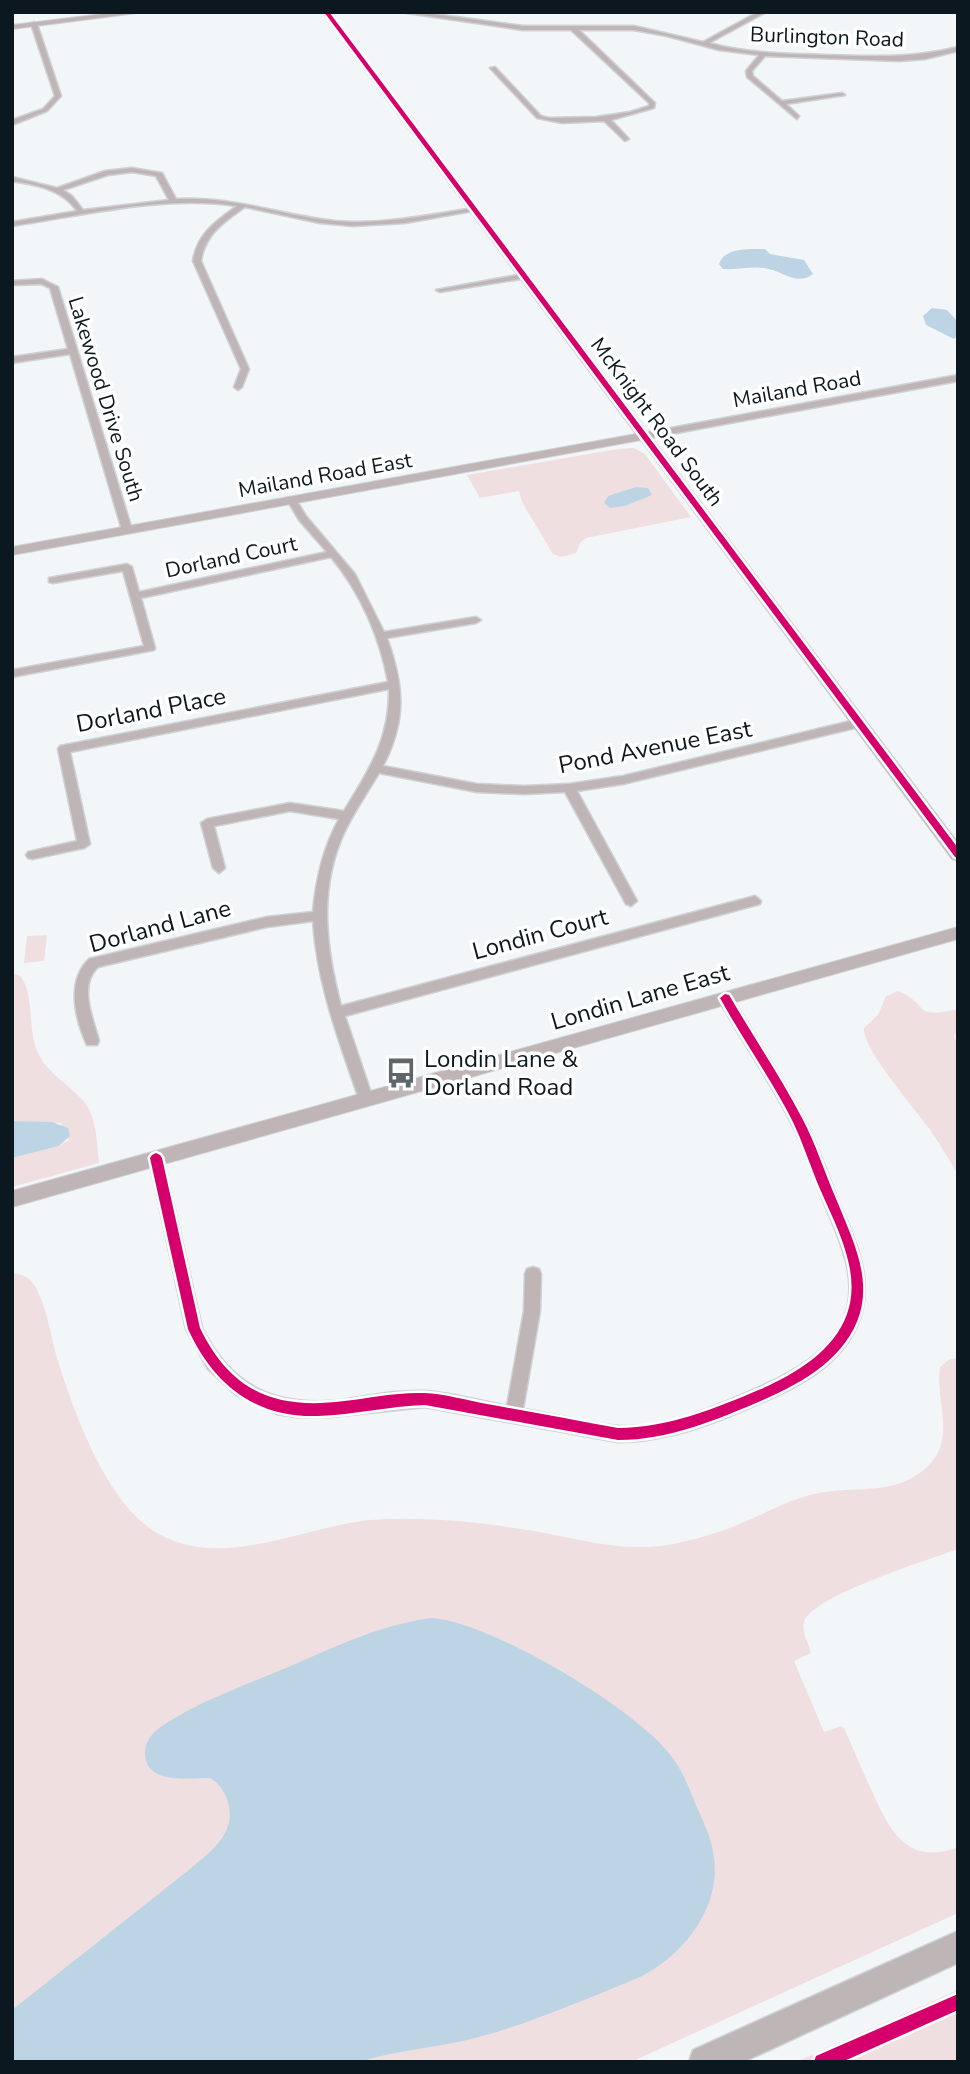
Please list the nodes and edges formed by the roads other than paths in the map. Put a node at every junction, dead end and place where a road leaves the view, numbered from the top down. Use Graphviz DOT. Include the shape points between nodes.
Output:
graph roads {
  1 [pos="141,12"];
  2 [pos="326,12"];
  3 [pos="403,12"];
  4 [pos="458,12"];
  5 [pos="763,12"];
  6 [pos="447,17"];
  7 [pos="34,24"];
  8 [pos="12,27"];
  9 [pos="573,28"];
  10 [pos="703,44"];
  11 [pos="958,49"];
  12 [pos="763,54"];
  13 [pos="493,68"];
  14 [pos="842,95"];
  15 [pos="781,103"];
  16 [pos="605,117"];
  17 [pos="797,117"];
  18 [pos="12,122"];
  19 [pos="625,139"];
  20 [pos="12,179"];
  21 [pos="58,190"];
  22 [pos="174,202"];
  23 [pos="244,205"];
  24 [pos="474,210"];
  25 [pos="82,214"];
  26 [pos="12,224"];
  27 [pos="523,276"];
  28 [pos="12,283"];
  29 [pos="440,289"];
  30 [pos="74,351"];
  31 [pos="12,360"];
  32 [pos="958,377"];
  33 [pos="238,387"];
  34 [pos="643,436"];
  35 [pos="292,500"];
  36 [pos="127,530"];
  37 [pos="12,551"];
  38 [pos="334,553"];
  39 [pos="53,580"];
  40 [pos="135,596"];
  41 [pos="476,620"];
  42 [pos="379,636"];
  43 [pos="12,674"];
  44 [pos="395,684"];
  45 [pos="859,723"];
  46 [pos="375,768"];
  47 [pos="569,788"];
  48 [pos="347,816"];
  49 [pos="32,855"];
  50 [pos="958,855"];
  51 [pos="219,868"];
  52 [pos="631,901"];
  53 [pos="755,901"];
  54 [pos="319,916"];
  55 [pos="958,933"];
  56 [pos="725,998"];
  57 [pos="337,1013"];
  58 [pos="92,1041"];
  59 [pos="366,1099"];
  60 [pos="156,1158"];
  61 [pos="12,1199"];
  62 [pos="533,1273"];
  63 [pos="514,1414"];
  64 [pos="958,1947"];
  65 [pos="705,2062"];
  1 -- 7 [label="street"];
  2 -- 24 [label="street, McKnight Road South"];
  3 -- 6 [label="street, Burlington Road"];
  4 -- 6 [label="street"];
  5 -- 10 [label="street"];
  6 -- 9 [label="street, Burlington Road" via="509,26"];
  7 -- 8 [label="street"];
  7 -- 18 [label="street" via="58,96 45,110"];
  9 -- 10 [label="street, Burlington Road" via="641,29"];
  9 -- 16 [label="street" via="653,105 646,111"];
  10 -- 12 [label="street, Burlington Road"];
  11 -- 12 [label="street, Burlington Road" via="900,59"];
  12 -- 15 [label="street" via="749,74"];
  13 -- 16 [label="street" via="542,119 558,122"];
  14 -- 15 [label="street"];
  15 -- 17 [label="street"];
  16 -- 19 [label="street"];
  20 -- 21 [label="street"];
  21 -- 22 [label="street" via="107,171 124,170 159,175"];
  21 -- 25 [label="street" via="70,197"];
  22 -- 23 [label="street"];
  22 -- 25 [label="street"];
  23 -- 24 [label="street" via="350,224"];
  23 -- 33 [label="street" via="208,232 197,254 245,369"];
  24 -- 27 [label="street, McKnight Road South"];
  25 -- 26 [label="street"];
  27 -- 29 [label="street"];
  27 -- 34 [label="street, McKnight Road South"];
  28 -- 30 [label="street, Lakewood Drive South" via="47,281 55,288"];
  30 -- 31 [label="street"];
  30 -- 36 [label="street, Lakewood Drive South"];
  32 -- 34 [label="street, Mailand Road"];
  34 -- 35 [label="street, Mailand Road East"];
  34 -- 45 [label="street, McKnight Road South"];
  35 -- 36 [label="street, Mailand Road East"];
  35 -- 38 [label="street" via="305,524"];
  36 -- 37 [label="street, Mailand Road East"];
  38 -- 40 [label="street, Dorland Court"];
  38 -- 42 [label="street" via="358,586"];
  39 -- 40 [label="street, Dorland Court" via="127,567"];
  40 -- 43 [label="street, Dorland Court" via="150,648"];
  41 -- 42 [label="street"];
  42 -- 44 [label="street"];
  44 -- 46 [label="street" via="395,720"];
  44 -- 49 [label="street, Dorland Place" via="64,749 84,844"];
  45 -- 47 [label="street, Pond Avenue East" via="633,778"];
  45 -- 50 [label="street, McKnight Road South"];
  46 -- 47 [label="street, Pond Avenue East" via="477,788"];
  46 -- 48 [label="street"];
  47 -- 52 [label="street"];
  48 -- 51 [label="street" via="296,807 207,823"];
  48 -- 54 [label="street" via="326,866"];
  53 -- 57 [label="street, Londin Court"];
  54 -- 57 [label="street" via="321,957"];
  54 -- 58 [label="street, Dorland Lane" via="267,922 94,963 80,980"];
  55 -- 56 [label="street, Londin Lane East"];
  56 -- 59 [label="street, Londin Lane East"];
  56 -- 63 [label="street" via="801,1128 852,1252 856,1294 843,1337 818,1364 775,1390 660,1432 618,1434"];
  57 -- 59 [label="street"];
  59 -- 60 [label="street, Londin Lane East"];
  60 -- 61 [label="street, Londin Lane East"];
  60 -- 63 [label="street" via="194,1329 211,1363 235,1386 263,1400 301,1410 416,1399"];
  62 -- 63 [label="street" via="532,1311"];
  64 -- 65 [label="main road"];
}
